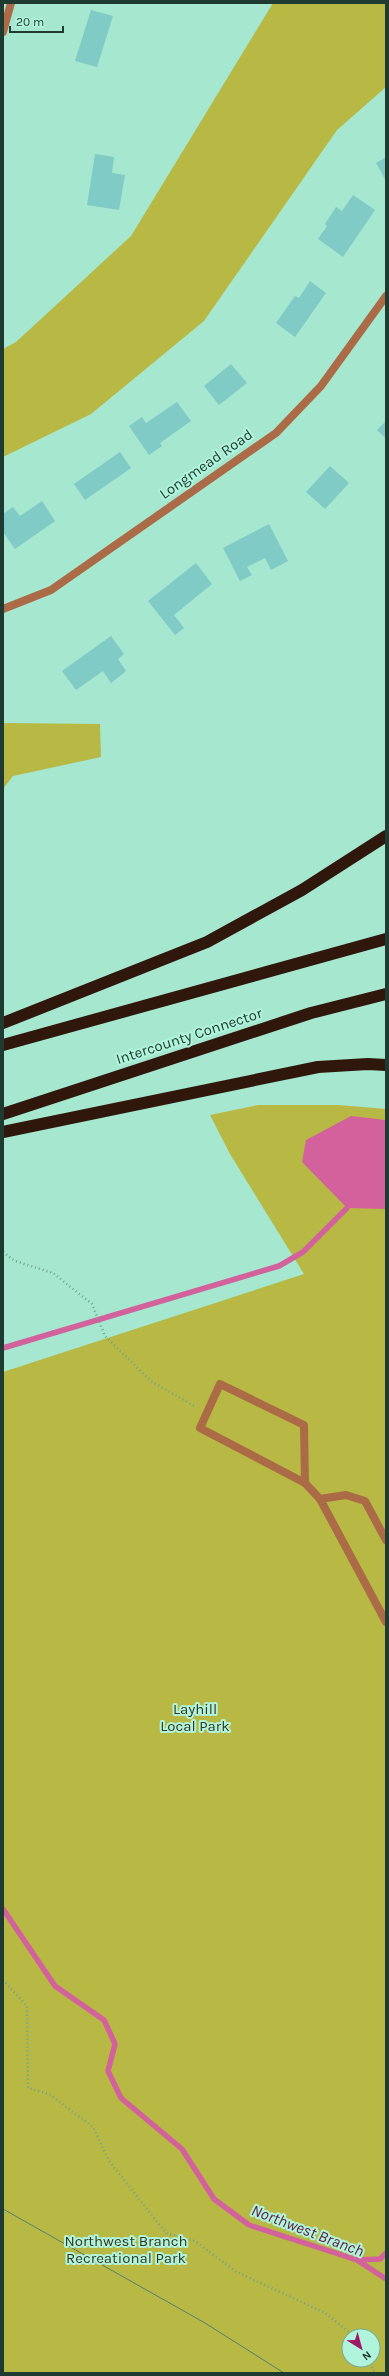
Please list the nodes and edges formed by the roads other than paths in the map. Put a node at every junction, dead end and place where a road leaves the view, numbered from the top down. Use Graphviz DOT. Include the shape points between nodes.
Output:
graph roads {
  1 [pos="11,3"];
  2 [pos="3,32"];
  3 [pos="386,296"];
  4 [pos="3,609"];
  5 [pos="386,836"];
  6 [pos="386,939"];
  7 [pos="386,994"];
  8 [pos="3,1023"];
  9 [pos="3,1045"];
  10 [pos="386,1065"];
  11 [pos="3,1114"];
  12 [pos="3,1132"];
  13 [pos="305,1483"];
  14 [pos="320,1499"];
  15 [pos="386,1540"];
  16 [pos="386,1622"];
  1 -- 2 [label="street"];
  3 -- 4 [label="street, Longmead Road" via="321,386 276,433 50,590"];
  5 -- 8 [label="highway" via="302,890 207,942"];
  6 -- 9 [label="highway"];
  7 -- 11 [label="highway, Intercounty Connector" via="310,1013"];
  10 -- 12 [label="highway" via="318,1067"];
  13 -- 13 [label="street" via="200,1428 220,1384 304,1425"];
  13 -- 14 [label="street"];
  14 -- 15 [label="street" via="346,1495 365,1501"];
  14 -- 16 [label="street"];
}
